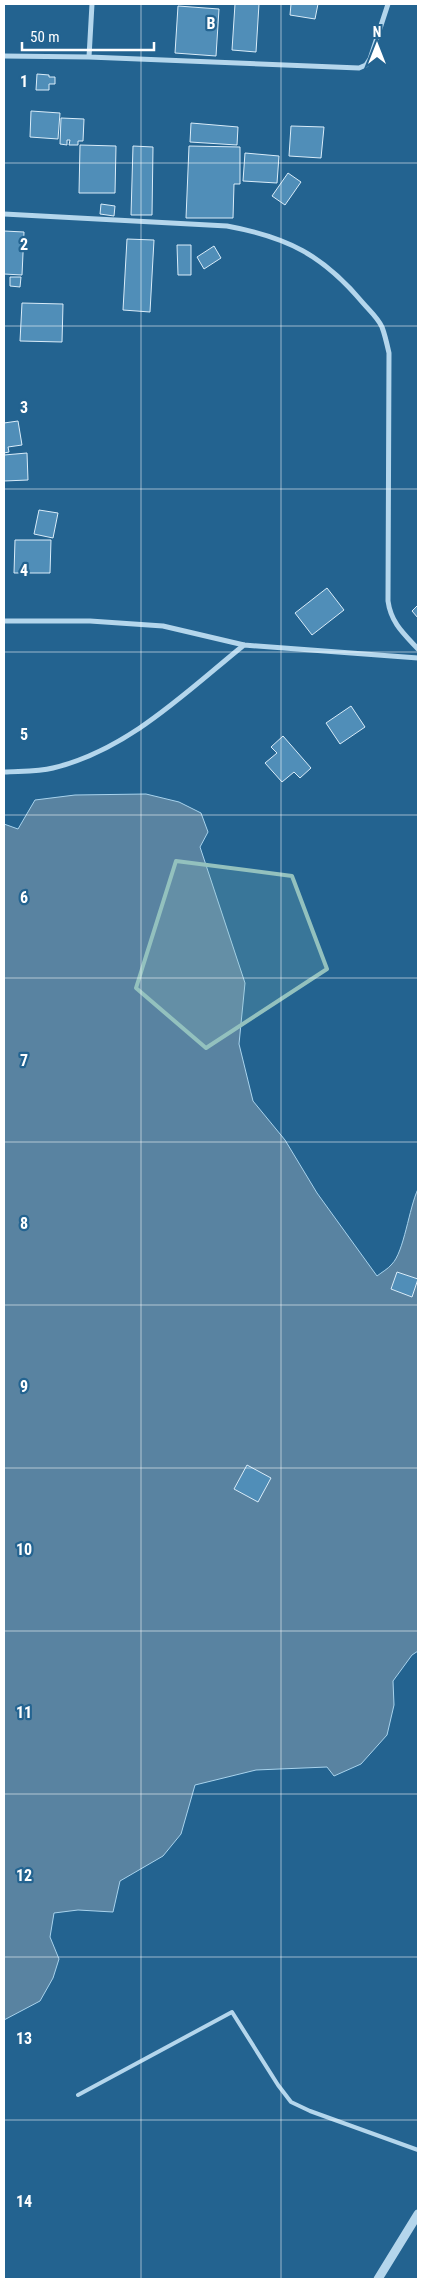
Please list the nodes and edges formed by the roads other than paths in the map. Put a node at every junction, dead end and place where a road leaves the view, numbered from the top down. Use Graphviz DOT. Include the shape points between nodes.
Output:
graph roads {
  1 [pos="92,4"];
  2 [pos="388,4"];
  3 [pos="4,56"];
  4 [pos="89,57"];
  5 [pos="4,214"];
  6 [pos="4,621"];
  7 [pos="244,645"];
  8 [pos="418,649"];
  9 [pos="418,658"];
  10 [pos="4,772"];
  11 [pos="78,2095"];
  12 [pos="418,2150"];
  13 [pos="418,2214"];
  14 [pos="378,2279"];
  1 -- 4 [label="street"];
  2 -- 4 [label="street" via="370,59 359,68"];
  3 -- 4 [label="street"];
  5 -- 8 [label="street" via="252,230 284,240 319,259 348,284 381,325 389,353 389,608 397,627"];
  6 -- 7 [label="street" via="90,621 164,626"];
  7 -- 9 [label="street"];
  7 -- 10 [label="street" via="143,726 108,748 52,769"];
  11 -- 12 [label="lane" via="232,2012 291,2102"];
  13 -- 14 [label="street"];
}
